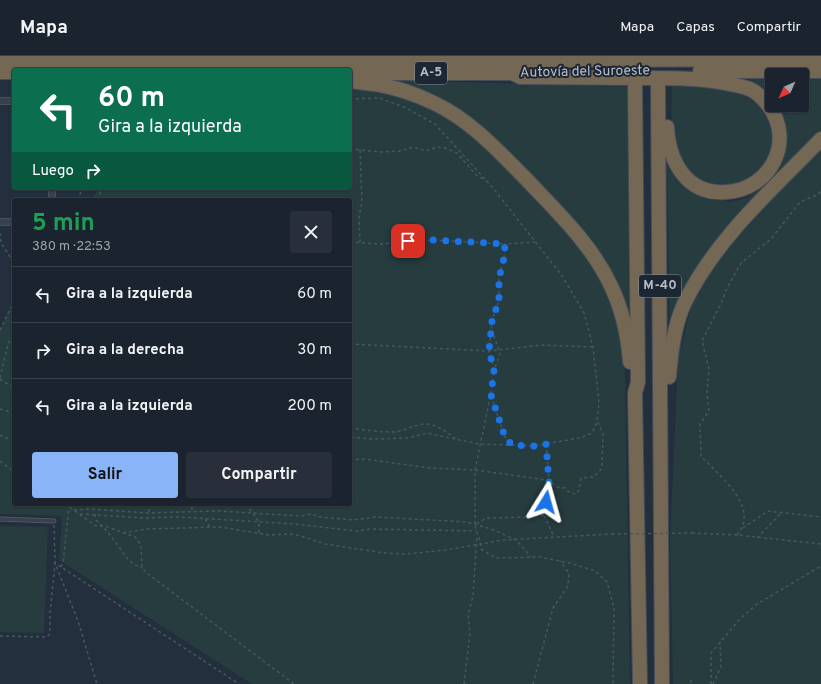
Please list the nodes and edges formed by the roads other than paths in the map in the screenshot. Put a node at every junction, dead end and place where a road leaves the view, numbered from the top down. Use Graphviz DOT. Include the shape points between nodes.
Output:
graph roads {
  1 [pos="821,59"];
  2 [pos="0,62"];
  3 [pos="821,71"];
  4 [pos="0,72"];
  5 [pos="12,72"];
  6 [pos="352,73"];
  7 [pos="512,73"];
  8 [pos="352,81"];
  9 [pos="635,84"];
  10 [pos="0,101"];
  11 [pos="12,101"];
  12 [pos="821,139"];
  13 [pos="0,222"];
  14 [pos="12,222"];
  15 [pos="635,393"];
  16 [pos="662,487"];
  17 [pos="0,519"];
  18 [pos="54,521"];
  19 [pos="640,684"];
  20 [pos="662,684"];
  1 -- 2 [label="highway, Autovía del Suroeste / A-5"];
  3 -- 7 [label="highway, Autovía del Suroeste / A-5"];
  4 -- 5 [label="highway"];
  6 -- 7 [label="highway, Autovía del Suroeste / A-5"];
  7 -- 16 [label="highway, M-40" via="520,77 718,80 749,89 759,95 773,112 778,124 778,148 776,159 770,169 754,184 735,192 714,193 690,182 676,165 668,142 667,119 658,84"];
  8 -- 15 [label="highway" via="405,91 461,119 484,137 568,223 593,254 611,286 621,311 629,348 631,382"];
  9 -- 15 [label="highway, M-40" via="638,382"];
  10 -- 11 [label="street"];
  12 -- 16 [label="highway" via="710,258 684,305 672,348 668,382 668,450"];
  13 -- 14 [label="street"];
  15 -- 19 [label="highway, M-40"];
  16 -- 20 [label="highway, M-40"];
  17 -- 18 [label="lane"];
}
